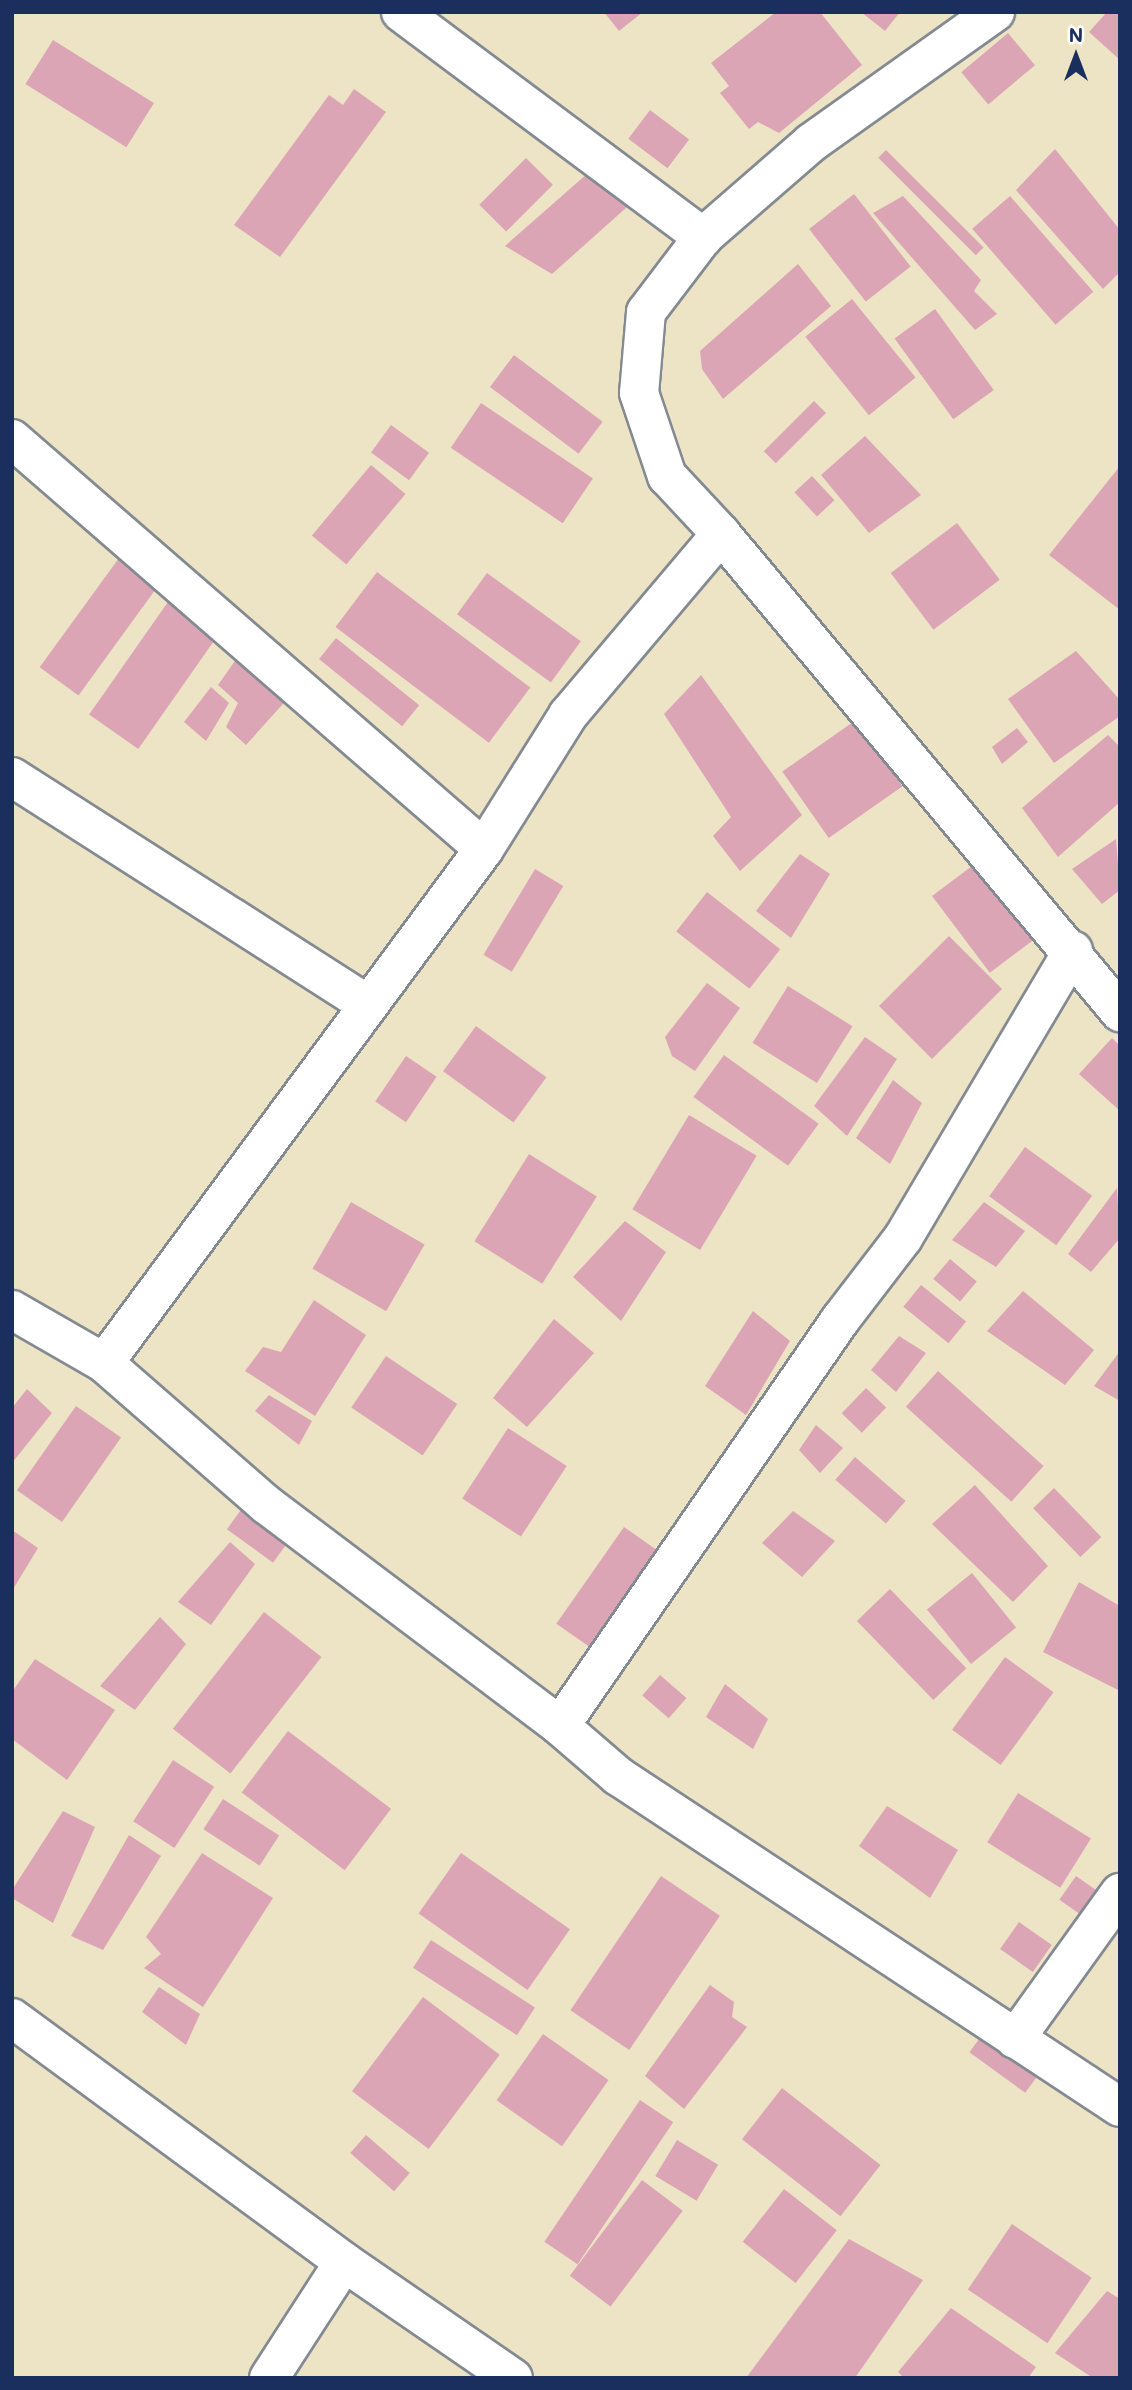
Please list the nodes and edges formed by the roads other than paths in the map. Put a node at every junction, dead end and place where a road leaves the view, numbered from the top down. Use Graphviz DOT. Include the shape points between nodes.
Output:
graph roads {
  1 [pos="401,12"];
  2 [pos="995,12"];
  3 [pos="703,237"];
  4 [pos="12,439"];
  5 [pos="721,534"];
  6 [pos="12,777"];
  7 [pos="484,849"];
  8 [pos="1073,951"];
  9 [pos="368,1005"];
  10 [pos="1120,1012"];
  11 [pos="12,1310"];
  12 [pos="104,1363"];
  13 [pos="560,1726"];
  14 [pos="1120,1893"];
  15 [pos="12,2018"];
  16 [pos="1015,2039"];
  17 [pos="1120,2107"];
  18 [pos="344,2262"];
  19 [pos="269,2378"];
  20 [pos="513,2378"];
  1 -- 3 [label="street"];
  2 -- 3 [label="street" via="811,143"];
  3 -- 5 [label="street" via="646,312 639,393 667,476"];
  4 -- 7 [label="street"];
  5 -- 7 [label="street" via="568,715"];
  5 -- 8 [label="street"];
  6 -- 9 [label="street"];
  7 -- 9 [label="street"];
  8 -- 10 [label="street"];
  8 -- 13 [label="street" via="903,1238 840,1320"];
  9 -- 12 [label="street"];
  11 -- 12 [label="street"];
  12 -- 13 [label="street" via="267,1505"];
  13 -- 16 [label="street" via="618,1776"];
  14 -- 16 [label="street"];
  15 -- 18 [label="street"];
  16 -- 17 [label="street"];
  18 -- 19 [label="street"];
  18 -- 20 [label="street"];
}
